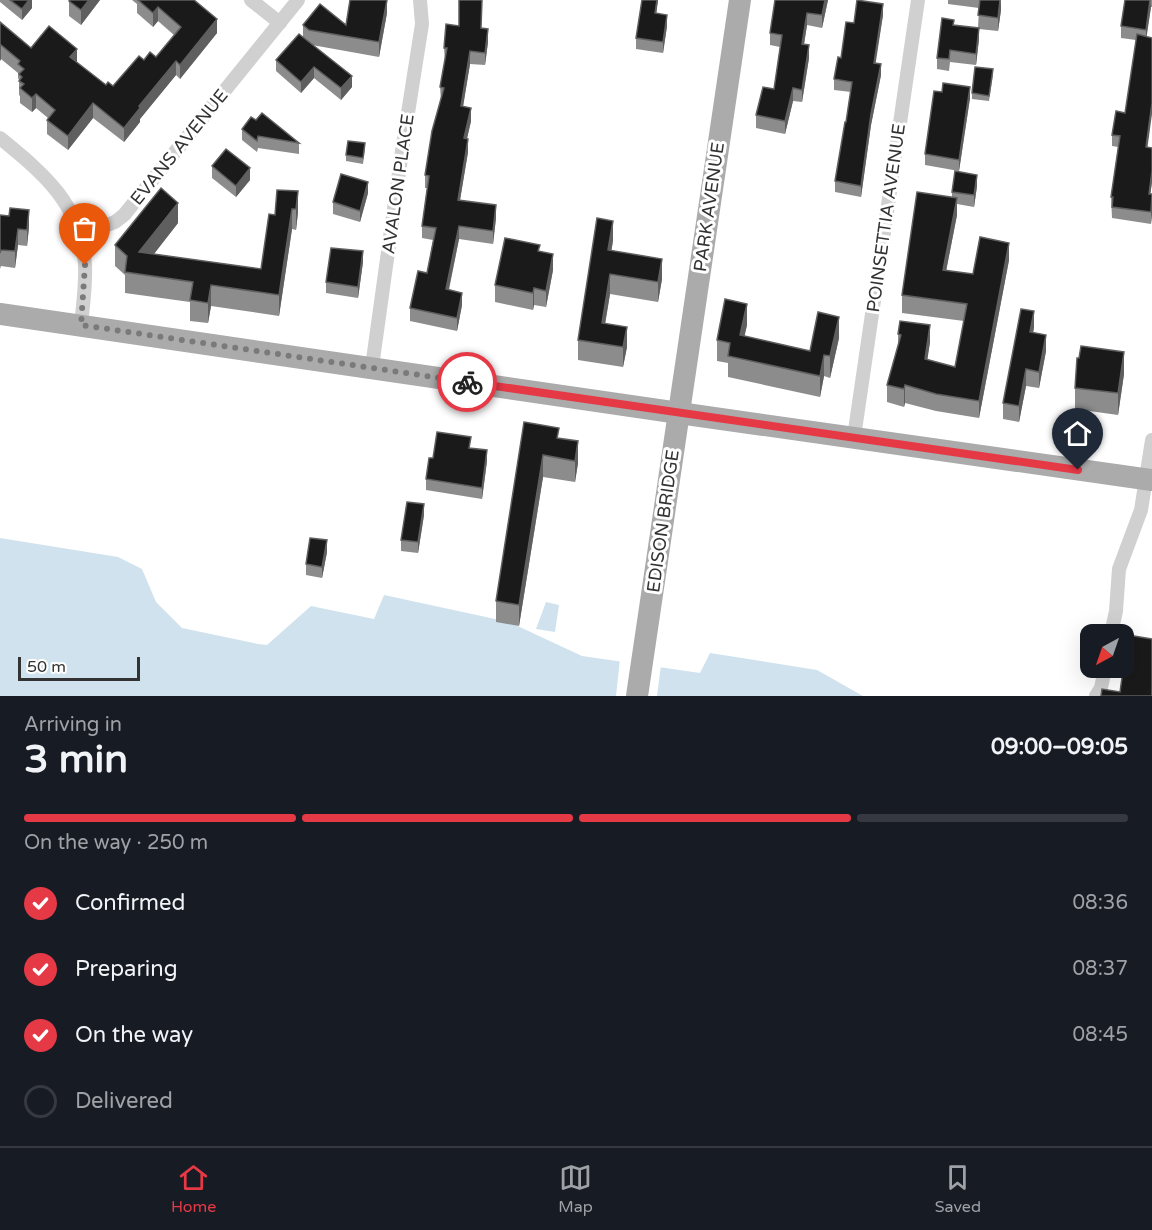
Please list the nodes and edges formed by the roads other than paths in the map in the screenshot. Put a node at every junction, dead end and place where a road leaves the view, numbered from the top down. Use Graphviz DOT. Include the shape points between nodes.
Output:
graph roads {
  1 [pos="251,0"];
  2 [pos="298,0"];
  3 [pos="420,0"];
  4 [pos="740,0"];
  5 [pos="918,0"];
  6 [pos="279,23"];
  7 [pos="0,138"];
  8 [pos="81,235"];
  9 [pos="0,314"];
  10 [pos="81,325"];
  11 [pos="372,367"];
  12 [pos="679,413"];
  13 [pos="854,437"];
  14 [pos="1152,440"];
  15 [pos="1149,480"];
  16 [pos="1113,624"];
  17 [pos="1103,678"];
  18 [pos="637,696"];
  19 [pos="1096,696"];
  1 -- 6 [label="street"];
  2 -- 6 [label="street, EVANS AVENUE"];
  3 -- 11 [label="street, AVALON PLACE" via="422,24"];
  4 -- 12 [label="main road, PARK AVENUE"];
  5 -- 13 [label="street, POINSETTIA AVENUE"];
  6 -- 8 [label="street, EVANS AVENUE" via="124,215"];
  7 -- 8 [label="street" via="61,194"];
  8 -- 10 [label="street" via="85,265"];
  9 -- 10 [label="main road"];
  10 -- 11 [label="main road"];
  11 -- 12 [label="main road"];
  12 -- 13 [label="main road"];
  12 -- 18 [label="main road, EDISON BRIDGE"];
  13 -- 15 [label="main road"];
  14 -- 15 [label="street"];
  15 -- 16 [label="street" via="1119,569"];
  17 -- 19 [label="street"];
}
